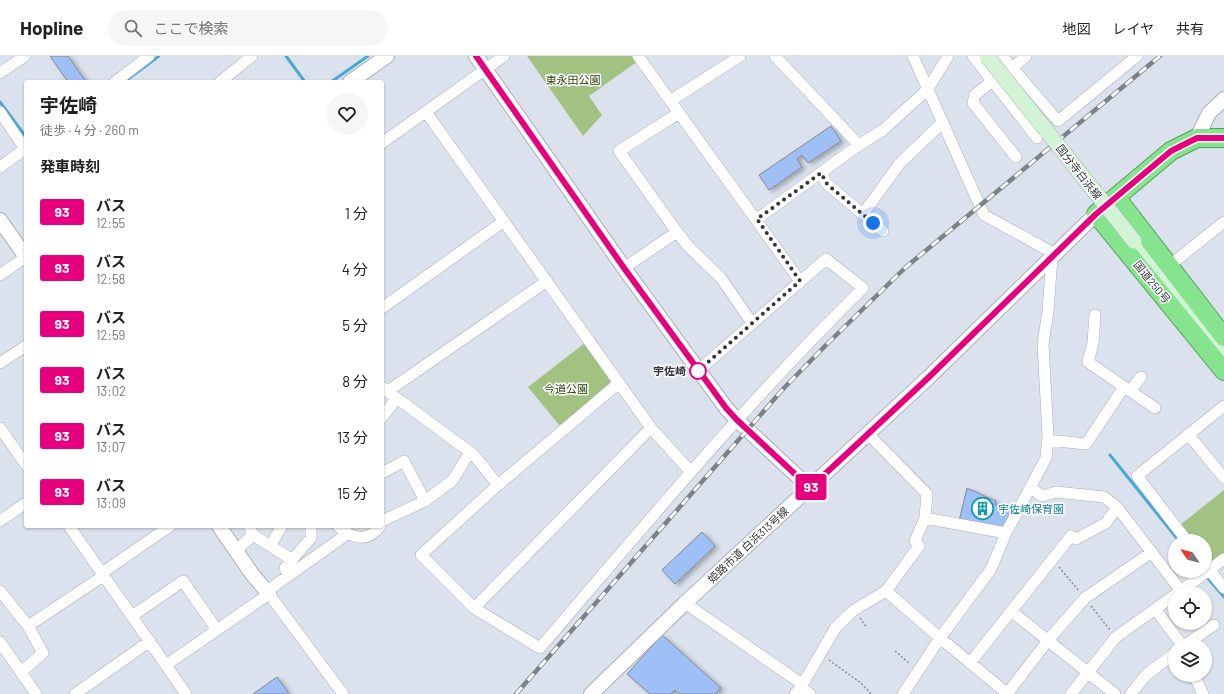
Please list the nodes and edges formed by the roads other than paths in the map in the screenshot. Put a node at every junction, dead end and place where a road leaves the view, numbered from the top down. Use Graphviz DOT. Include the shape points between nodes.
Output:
graph roads {
  1 [pos="25,56"];
  2 [pos="148,56"];
  3 [pos="252,56"];
  4 [pos="387,56"];
  5 [pos="476,56"];
  6 [pos="504,56"];
  7 [pos="638,56"];
  8 [pos="740,56"];
  9 [pos="775,56"];
  10 [pos="913,56"];
  11 [pos="948,56"];
  12 [pos="973,56"];
  13 [pos="987,56"];
  14 [pos="1002,56"];
  15 [pos="1026,56"];
  16 [pos="1138,56"];
  17 [pos="1012,68"];
  18 [pos="486,70"];
  19 [pos="0,74"];
  20 [pos="118,80"];
  21 [pos="222,80"];
  22 [pos="353,80"];
  23 [pos="992,81"];
  24 [pos="928,89"];
  25 [pos="1224,99"];
  26 [pos="670,101"];
  27 [pos="0,112"];
  28 [pos="426,112"];
  29 [pos="679,113"];
  30 [pos="943,122"];
  31 [pos="1037,138"];
  32 [pos="1197,138"];
  33 [pos="1224,138"];
  34 [pos="384,142"];
  35 [pos="24,145"];
  36 [pos="859,145"];
  37 [pos="24,149"];
  38 [pos="1016,157"];
  39 [pos="0,167"];
  40 [pos="821,173"];
  41 [pos="1116,197"];
  42 [pos="863,214"];
  43 [pos="1096,214"];
  44 [pos="757,219"];
  45 [pos="0,220"];
  46 [pos="504,221"];
  47 [pos="1222,227"];
  48 [pos="883,231"];
  49 [pos="677,232"];
  50 [pos="24,254"];
  51 [pos="1054,256"];
  52 [pos="24,258"];
  53 [pos="1169,266"];
  54 [pos="624,268"];
  55 [pos="0,275"];
  56 [pos="546,281"];
  57 [pos="800,281"];
  58 [pos="384,307"];
  59 [pos="1095,315"];
  60 [pos="752,323"];
  61 [pos="24,347"];
  62 [pos="1222,347"];
  63 [pos="0,363"];
  64 [pos="698,371"];
  65 [pos="1224,371"];
  66 [pos="1141,377"];
  67 [pos="619,382"];
  68 [pos="1127,389"];
  69 [pos="389,392"];
  70 [pos="1224,406"];
  71 [pos="1155,408"];
  72 [pos="384,411"];
  73 [pos="737,420"];
  74 [pos="0,428"];
  75 [pos="651,428"];
  76 [pos="868,434"];
  77 [pos="1188,434"];
  78 [pos="3,439"];
  79 [pos="1048,440"];
  80 [pos="470,452"];
  81 [pos="24,463"];
  82 [pos="384,472"];
  83 [pos="691,472"];
  84 [pos="1224,478"];
  85 [pos="498,485"];
  86 [pos="810,488"];
  87 [pos="1031,488"];
  88 [pos="425,501"];
  89 [pos="24,504"];
  90 [pos="1117,507"];
  91 [pos="925,518"];
  92 [pos="384,520"];
  93 [pos="0,521"];
  94 [pos="70,528"];
  95 [pos="167,528"];
  96 [pos="220,528"];
  97 [pos="281,528"];
  98 [pos="311,528"];
  99 [pos="378,528"];
  100 [pos="342,529"];
  101 [pos="251,531"];
  102 [pos="1006,533"];
  103 [pos="1182,534"];
  104 [pos="270,546"];
  105 [pos="236,551"];
  106 [pos="1152,552"];
  107 [pos="291,559"];
  108 [pos="1224,559"];
  109 [pos="1212,565"];
  110 [pos="102,574"];
  111 [pos="1212,574"];
  112 [pos="288,576"];
  113 [pos="1195,578"];
  114 [pos="1174,586"];
  115 [pos="1186,586"];
  116 [pos="1224,588"];
  117 [pos="0,591"];
  118 [pos="886,591"];
  119 [pos="268,592"];
  120 [pos="1168,600"];
  121 [pos="685,603"];
  122 [pos="474,608"];
  123 [pos="1155,609"];
  124 [pos="1011,611"];
  125 [pos="132,616"];
  126 [pos="1214,625"];
  127 [pos="28,626"];
  128 [pos="216,630"];
  129 [pos="940,638"];
  130 [pos="1177,638"];
  131 [pos="1195,638"];
  132 [pos="1049,640"];
  133 [pos="0,642"];
  134 [pos="150,642"];
  135 [pos="1168,658"];
  136 [pos="970,663"];
  137 [pos="166,666"];
  138 [pos="21,672"];
  139 [pos="1088,672"];
  140 [pos="1196,682"];
  141 [pos="802,690"];
  142 [pos="1200,693"];
  143 [pos="36,694"];
  144 [pos="75,694"];
  145 [pos="186,694"];
  146 [pos="343,694"];
  147 [pos="590,694"];
  148 [pos="903,694"];
  149 [pos="1007,694"];
  150 [pos="1071,694"];
  151 [pos="1115,694"];
  152 [pos="1131,694"];
  1 -- 19 [label="street"];
  2 -- 20 [label="street"];
  3 -- 21 [label="street"];
  4 -- 22 [label="street"];
  5 -- 18 [label="street"];
  6 -- 18 [label="street"];
  7 -- 26 [label="street"];
  8 -- 26 [label="street"];
  9 -- 36 [label="street"];
  10 -- 24 [label="street"];
  11 -- 24 [label="street"];
  12 -- 23 [label="street"];
  13 -- 62 [label="main road, 国分寺白浜線, bridge"];
  14 -- 17 [label="street"];
  15 -- 17 [label="street"];
  16 -- 17 [label="street" via="1058,121"];
  18 -- 28 [label="street"];
  18 -- 54 [label="street"];
  23 -- 31 [label="street"];
  23 -- 38 [label="street" via="975,95 973,103"];
  24 -- 30 [label="street"];
  24 -- 36 [label="street" via="883,130"];
  25 -- 32 [label="street" via="1209,113"];
  26 -- 29 [label="street"];
  27 -- 35 [label="street"];
  28 -- 34 [label="street"];
  28 -- 46 [label="street"];
  29 -- 44 [label="street"];
  29 -- 49 [label="street" via="619,151"];
  30 -- 42 [label="street" via="900,163"];
  30 -- 51 [label="street" via="984,215"];
  32 -- 33 [label="highway"];
  32 -- 41 [label="highway" via="1171,151"];
  36 -- 40 [label="street"];
  37 -- 39 [label="street"];
  40 -- 42 [label="street" via="827,184"];
  40 -- 44 [label="street"];
  41 -- 43 [label="highway"];
  41 -- 53 [label="highway, 国道250号"];
  42 -- 48 [label="street"];
  43 -- 51 [label="street, 姫路市道 白浜313号線"];
  43 -- 65 [label="highway, 国道250号"];
  44 -- 57 [label="street"];
  45 -- 50 [label="street"];
  46 -- 56 [label="street"];
  46 -- 58 [label="street"];
  47 -- 53 [label="street"];
  49 -- 54 [label="street"];
  49 -- 60 [label="street" via="721,278"];
  51 -- 76 [label="street, 姫路市道 白浜313号線"];
  51 -- 79 [label="street" via="1043,344"];
  52 -- 55 [label="street"];
  53 -- 62 [label="highway, 国道250号"];
  54 -- 64 [label="street"];
  56 -- 67 [label="street"];
  56 -- 69 [label="street"];
  57 -- 60 [label="street"];
  57 -- 73 [label="street" via="826,259 863,288 784,367"];
  59 -- 68 [label="street" via="1093,343 1088,362"];
  60 -- 64 [label="street"];
  61 -- 63 [label="street"];
  64 -- 73 [label="street"];
  66 -- 68 [label="street"];
  67 -- 75 [label="street"];
  67 -- 85 [label="street"];
  68 -- 71 [label="street"];
  68 -- 79 [label="street" via="1086,444"];
  69 -- 72 [label="street"];
  69 -- 80 [label="street"];
  70 -- 77 [label="street"];
  73 -- 83 [label="street"];
  73 -- 86 [label="street"];
  74 -- 78 [label="street"];
  75 -- 83 [label="street"];
  75 -- 122 [label="street"];
  76 -- 86 [label="street, 姫路市道 白浜313号線"];
  76 -- 91 [label="street" via="927,494"];
  77 -- 84 [label="street"];
  77 -- 103 [label="street" via="1137,476"];
  78 -- 81 [label="street"];
  79 -- 87 [label="street" via="1046,458"];
  80 -- 85 [label="street"];
  80 -- 88 [label="street" via="453,480"];
  82 -- 88 [label="street" via="404,461"];
  83 -- 122 [label="street" via="540,648"];
  85 -- 122 [label="street" via="420,555"];
  86 -- 121 [label="street, 姫路市道 白浜313号線"];
  87 -- 90 [label="street" via="1042,496 1056,492 1104,497"];
  87 -- 102 [label="street"];
  88 -- 92 [label="street"];
  89 -- 93 [label="street"];
  90 -- 106 [label="street"];
  90 -- 124 [label="street" via="1106,523 1076,539 1071,536"];
  91 -- 102 [label="street"];
  91 -- 118 [label="street" via="914,541 919,546"];
  94 -- 110 [label="street"];
  95 -- 110 [label="street"];
  96 -- 105 [label="street"];
  97 -- 104 [label="street"];
  98 -- 107 [label="street" via="311,538"];
  99 -- 100 [label="street" via="367,538"];
  100 -- 112 [label="street" via="343,537"];
  101 -- 104 [label="street"];
  101 -- 105 [label="street"];
  102 -- 129 [label="street" via="991,569"];
  104 -- 107 [label="street"];
  105 -- 119 [label="street"];
  106 -- 114 [label="street"];
  106 -- 132 [label="street" via="1085,598"];
  107 -- 112 [label="street" via="285,568"];
  108 -- 109 [label="street"];
  110 -- 125 [label="street"];
  110 -- 127 [label="street"];
  111 -- 116 [label="street"];
  112 -- 119 [label="street"];
  113 -- 115 [label="street"];
  117 -- 127 [label="street"];
  118 -- 129 [label="street"];
  118 -- 141 [label="street" via="854,610 836,627"];
  119 -- 128 [label="street"];
  119 -- 146 [label="street"];
  120 -- 123 [label="street"];
  121 -- 141 [label="street"];
  121 -- 147 [label="street, 姫路市道 白浜313号線"];
  123 -- 130 [label="street"];
  123 -- 139 [label="street" via="1116,638"];
  124 -- 132 [label="street"];
  124 -- 136 [label="street"];
  125 -- 128 [label="street" via="183,581"];
  125 -- 134 [label="street"];
  126 -- 131 [label="street"];
  127 -- 138 [label="street" via="43,654"];
  128 -- 137 [label="street"];
  129 -- 136 [label="street"];
  129 -- 148 [label="street"];
  132 -- 139 [label="street"];
  132 -- 149 [label="street"];
  133 -- 138 [label="street"];
  134 -- 137 [label="street"];
  134 -- 144 [label="street"];
  135 -- 152 [label="street" via="1146,675"];
  136 -- 149 [label="street"];
  137 -- 145 [label="street"];
  138 -- 143 [label="street"];
  139 -- 150 [label="street"];
  139 -- 151 [label="street"];
  140 -- 142 [label="street"];
}
